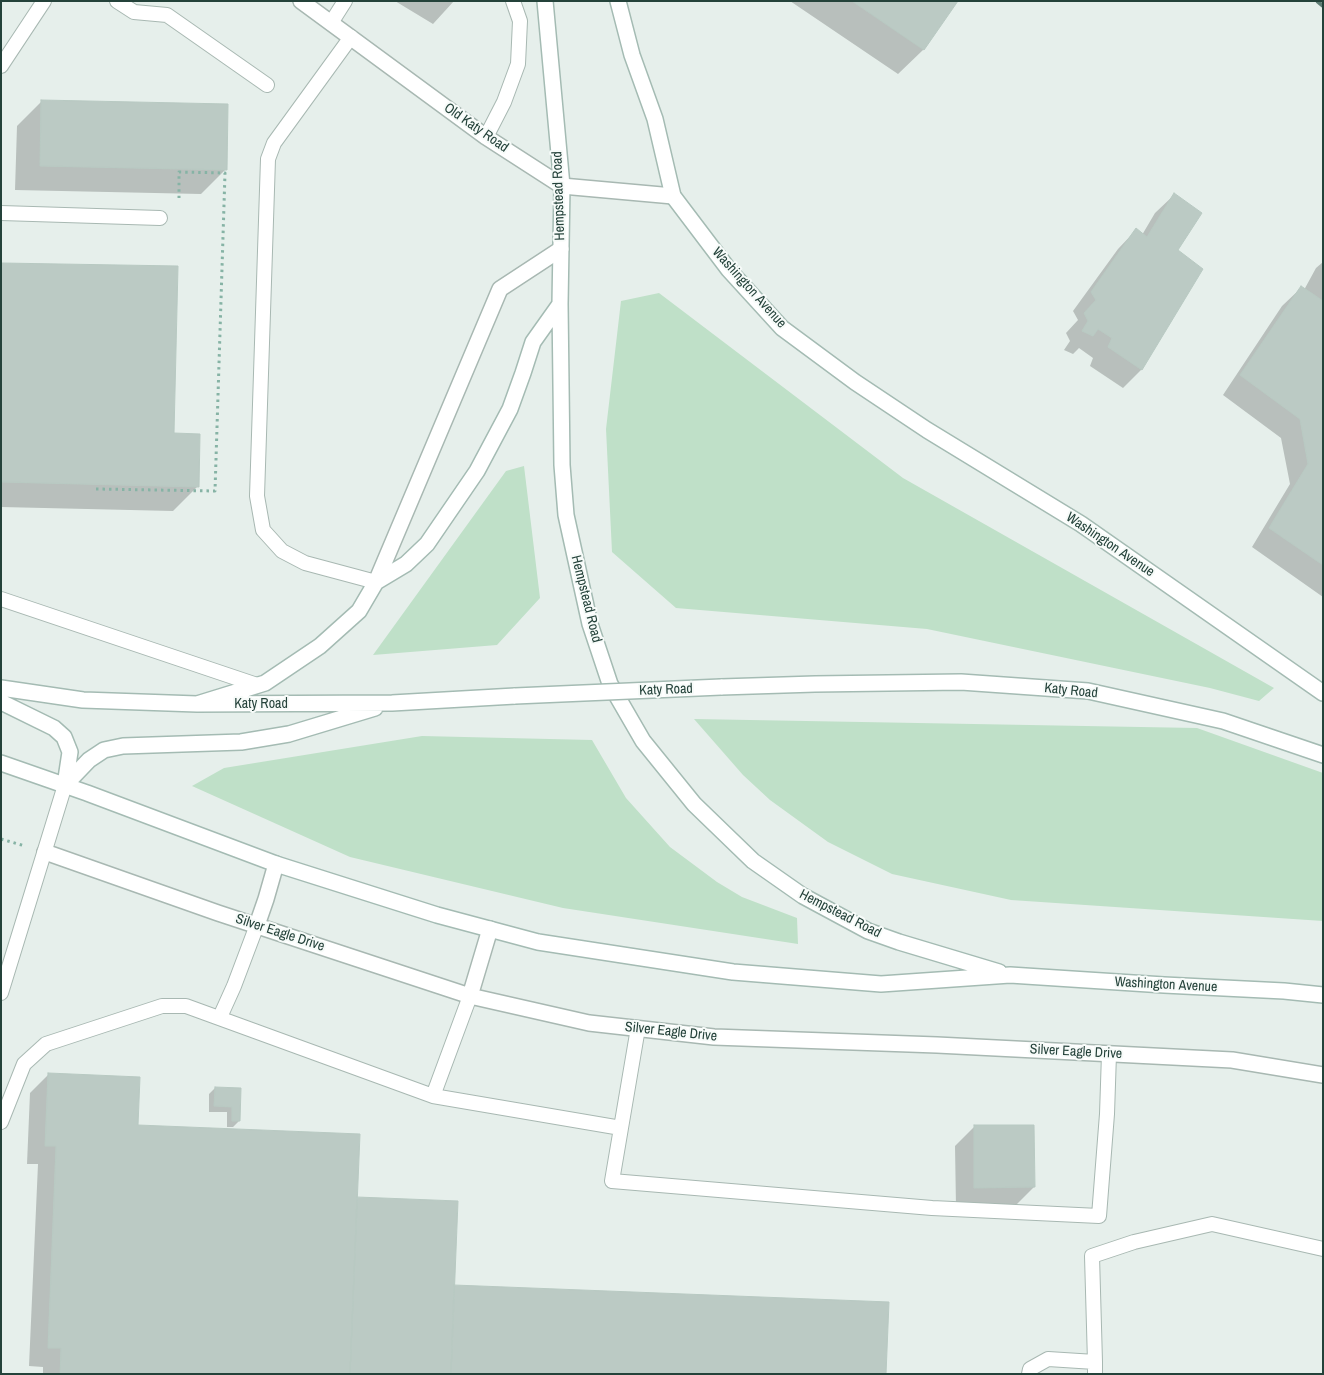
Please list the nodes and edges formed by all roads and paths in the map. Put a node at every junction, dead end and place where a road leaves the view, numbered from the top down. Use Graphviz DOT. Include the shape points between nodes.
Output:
graph roads {
  1 [pos="44,1"];
  2 [pos="118,1"];
  3 [pos="301,1"];
  4 [pos="345,1"];
  5 [pos="513,1"];
  6 [pos="545,1"];
  7 [pos="618,1"];
  8 [pos="331,23"];
  9 [pos="351,37"];
  10 [pos="1,66"];
  11 [pos="267,85"];
  12 [pos="486,137"];
  13 [pos="562,186"];
  14 [pos="673,196"];
  15 [pos="179,198"];
  16 [pos="1,213"];
  17 [pos="160,218"];
  18 [pos="561,249"];
  19 [pos="560,304"];
  20 [pos="96,489"];
  21 [pos="376,582"];
  22 [pos="1,599"];
  23 [pos="257,685"];
  24 [pos="1,688"];
  25 [pos="1323,693"];
  26 [pos="1,702"];
  27 [pos="392,703"];
  28 [pos="197,704"];
  29 [pos="1323,755"];
  30 [pos="1,763"];
  31 [pos="66,785"];
  32 [pos="45,852"];
  33 [pos="276,864"];
  34 [pos="256,925"];
  35 [pos="490,929"];
  36 [pos="1010,975"];
  37 [pos="1,993"];
  38 [pos="1323,995"];
  39 [pos="470,996"];
  40 [pos="220,1017"];
  41 [pos="638,1028"];
  42 [pos="1108,1054"];
  43 [pos="1323,1075"];
  44 [pos="434,1096"];
  45 [pos="1,1122"];
  46 [pos="621,1128"];
  47 [pos="1323,1249"];
  48 [pos="1095,1368"];
  49 [pos="1029,1374"];
  1 -- 10 [label="lane"];
  2 -- 11 [label="lane" via="134,12 166,15"];
  3 -- 8 [label="main road, Old Katy Road"];
  4 -- 8 [label="lane"];
  5 -- 12 [label="lane" via="520,21 518,64"];
  6 -- 13 [label="main road, Hempstead Road"];
  7 -- 14 [label="main road" via="632,55 655,119"];
  8 -- 9 [label="main road, Old Katy Road"];
  9 -- 12 [label="main road, Old Katy Road"];
  9 -- 21 [label="lane" via="274,143 268,159 256,496 263,530 282,551 305,563"];
  12 -- 13 [label="main road, Old Katy Road"];
  13 -- 14 [label="main road, Old Katy Road"];
  13 -- 18 [label="main road, Hempstead Road"];
  14 -- 25 [label="main road, Washington Avenue" via="729,270 782,328 891,407 1082,524"];
  15 -- 20 [label="path" via="180,172 225,173 215,492"];
  16 -- 17 [label="lane"];
  18 -- 19 [label="main road, Hempstead Road"];
  18 -- 21 [label="main road" via="500,290"];
  19 -- 21 [label="main road" via="533,342 510,409 472,479 427,544 406,564"];
  19 -- 36 [label="main road, Hempstead Road" via="562,465 566,515 590,624 610,684 643,741 694,804 753,861 803,896 868,931"];
  21 -- 23 [label="main road" via="360,611 320,646 265,683"];
  22 -- 23 [label="lane"];
  23 -- 28 [label="main road"];
  24 -- 28 [label="main road, Katy Road" via="83,700"];
  26 -- 31 [label="main road" via="54,728 64,737 70,752"];
  27 -- 28 [label="main road, Katy Road"];
  27 -- 29 [label="main road, Katy Road, bridge" via="721,687 960,682 1088,691 1222,721"];
  27 -- 31 [label="main road" via="289,734 241,742 123,746 104,750 89,760"];
  30 -- 31 [label="main road"];
  31 -- 32 [label="lane"];
  31 -- 33 [label="main road"];
  32 -- 34 [label="main road, Silver Eagle Drive"];
  32 -- 37 [label="lane"];
  33 -- 34 [label="main road"];
  33 -- 35 [label="main road"];
  34 -- 39 [label="main road, Silver Eagle Drive"];
  34 -- 40 [label="lane"];
  35 -- 36 [label="main road" via="538,942 753,973 881,984"];
  35 -- 39 [label="main road"];
  36 -- 38 [label="main road, Washington Avenue"];
  39 -- 41 [label="main road, Silver Eagle Drive" via="589,1023"];
  39 -- 44 [label="lane"];
  40 -- 44 [label="lane"];
  40 -- 45 [label="lane" via="186,1006 162,1006 46,1044 24,1064"];
  41 -- 42 [label="main road, Silver Eagle Drive" via="714,1037"];
  41 -- 46 [label="lane"];
  42 -- 43 [label="main road, Silver Eagle Drive" via="1232,1060"];
  42 -- 46 [label="lane" via="1099,1216 932,1208 612,1180"];
  44 -- 46 [label="lane"];
  47 -- 48 [label="lane" via="1212,1224 1134,1242 1092,1256"];
  48 -- 49 [label="lane" via="1048,1359 1030,1369"];
}
